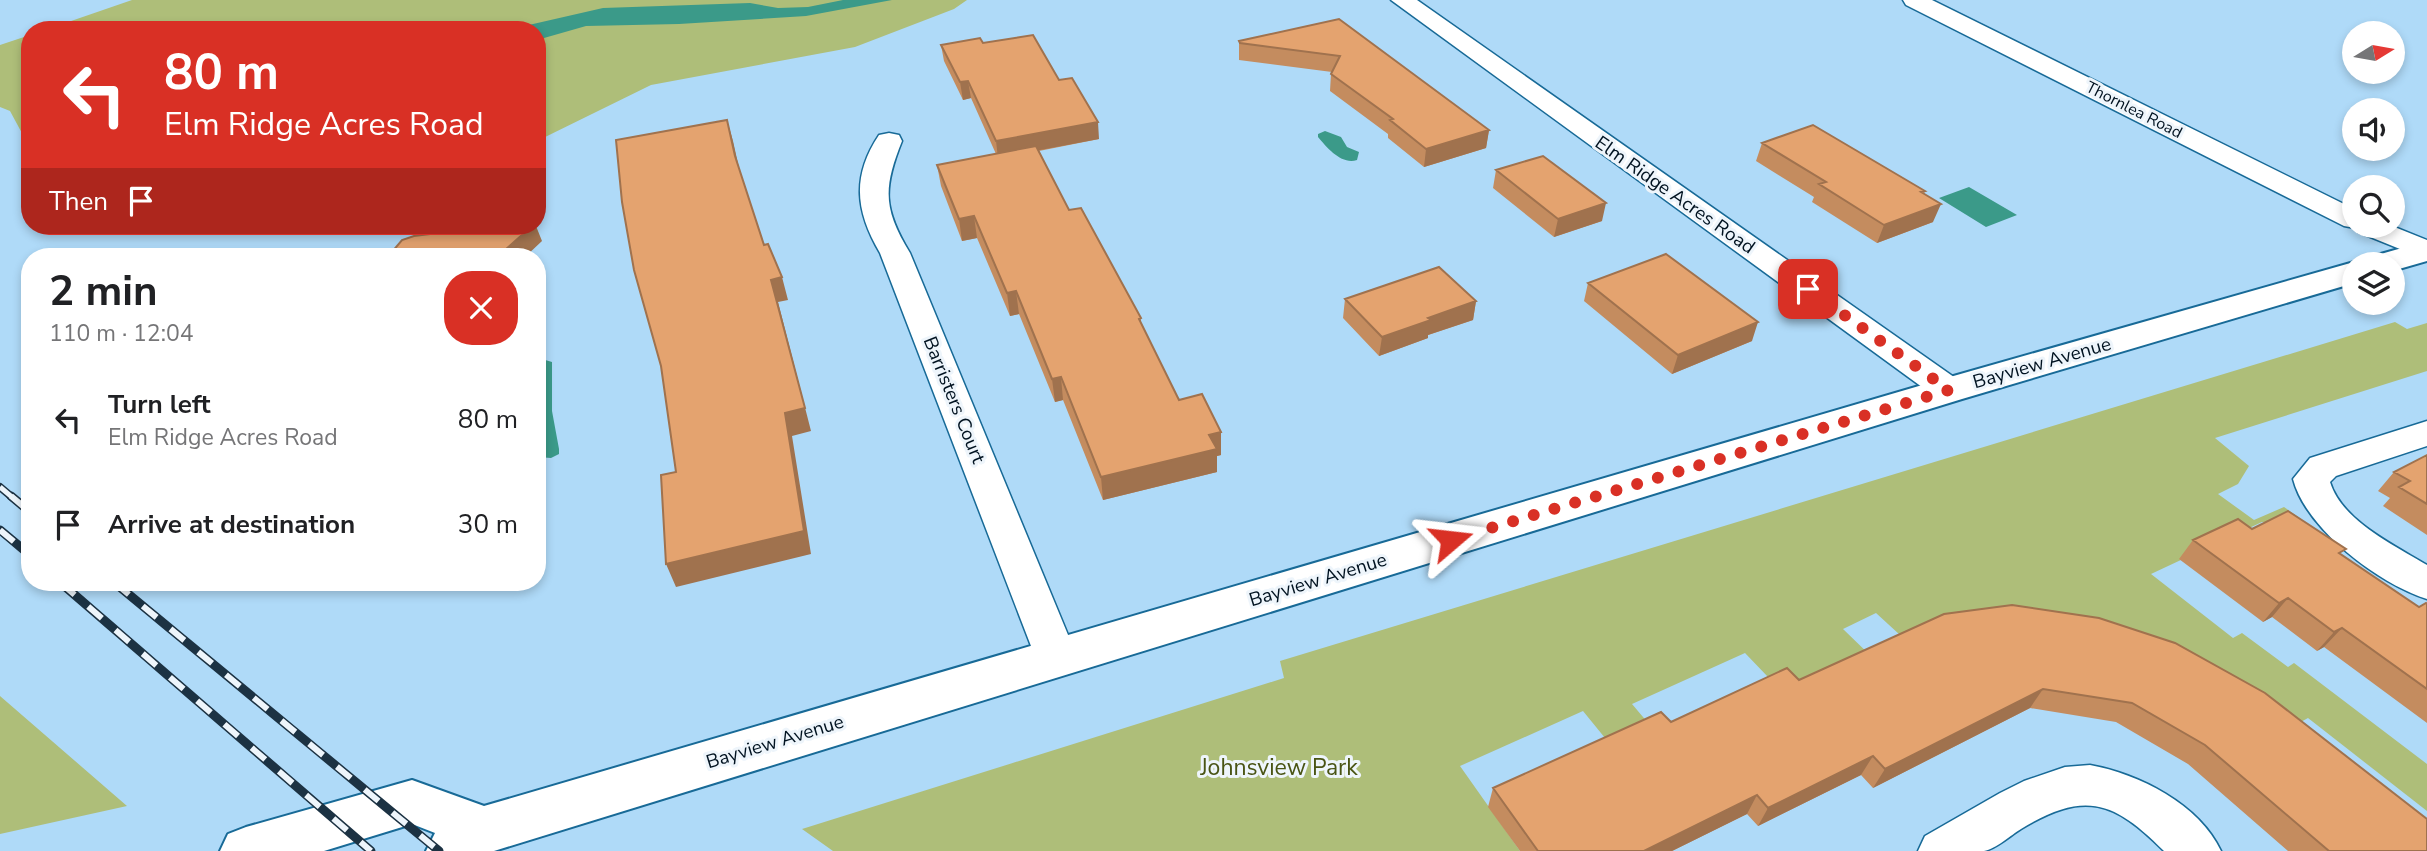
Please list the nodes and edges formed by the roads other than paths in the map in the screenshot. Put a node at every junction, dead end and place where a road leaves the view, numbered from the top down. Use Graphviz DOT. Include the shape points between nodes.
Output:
graph roads {
  1 [pos="1402,0"];
  2 [pos="1914,0"];
  3 [pos="890,141"];
  4 [pos="2342,214"];
  5 [pos="2396,238"];
  6 [pos="2427,251"];
  7 [pos="2405,257"];
  8 [pos="2342,275"];
  9 [pos="1949,390"];
  10 [pos="2427,433"];
  11 [pos="2427,584"];
  12 [pos="1057,659"];
  13 [pos="468,840"];
  14 [pos="246,851"];
  15 [pos="1942,851"];
  16 [pos="2197,851"];
  1 -- 9 [label="street, Elm Ridge Acres Road"];
  2 -- 4 [label="street, Thornlea Road"];
  3 -- 12 [label="street, Barristers Court" via="872,191 877,225 895,253"];
  5 -- 6 [label="street"];
  6 -- 7 [label="main road"];
  8 -- 9 [label="main road, Bayview Avenue"];
  9 -- 12 [label="main road, Bayview Avenue"];
  10 -- 11 [label="street" via="2323,467 2311,479 2314,495 2337,522"];
  12 -- 13 [label="main road, Bayview Avenue"];
  13 -- 14 [label="main road, Bayview Avenue" via="412,802"];
  15 -- 16 [label="street" via="2043,794 2080,783 2128,795"];
}
